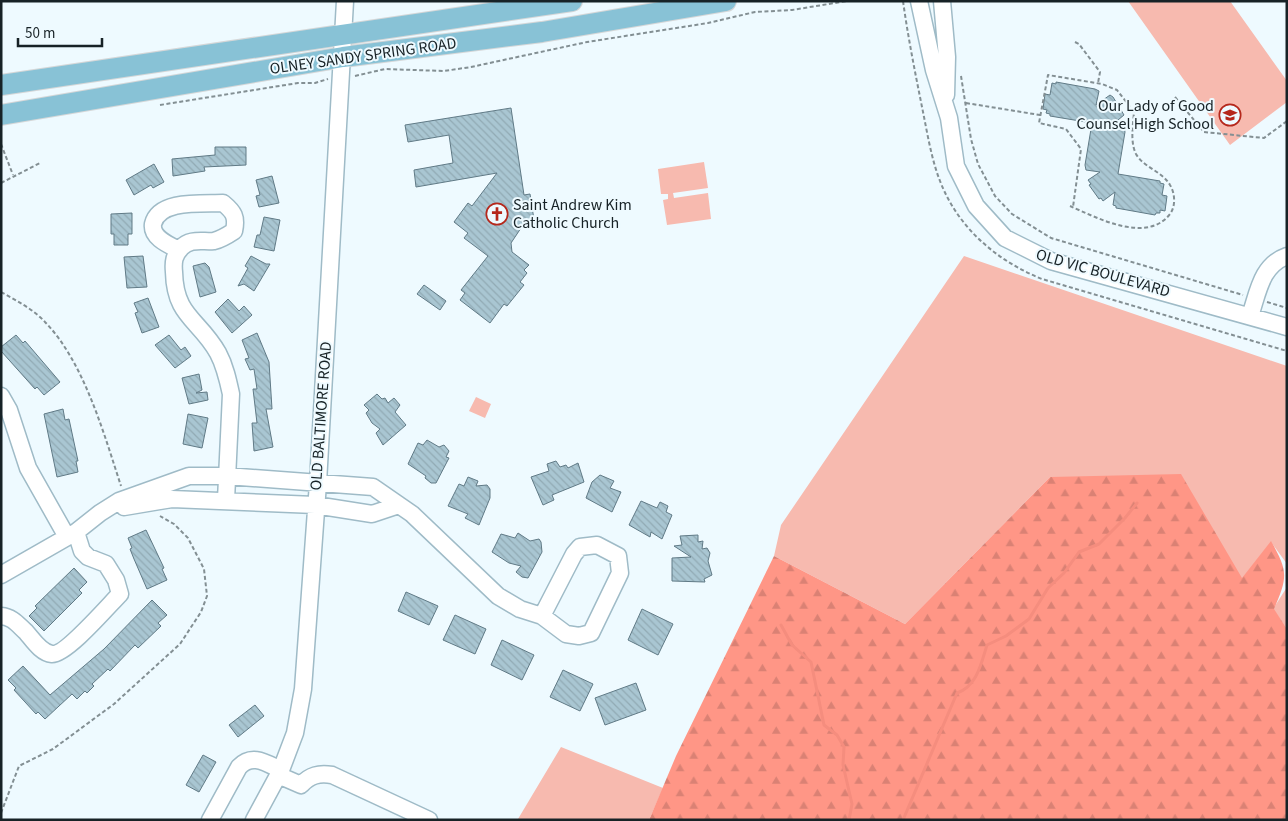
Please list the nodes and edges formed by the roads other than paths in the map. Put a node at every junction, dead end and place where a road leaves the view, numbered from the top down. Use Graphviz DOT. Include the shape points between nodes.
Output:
graph roads {
  1 [pos="345,1"];
  2 [pos="572,1"];
  3 [pos="726,1"];
  4 [pos="919,1"];
  5 [pos="942,1"];
  6 [pos="345,35"];
  7 [pos="343,57"];
  8 [pos="1,85"];
  9 [pos="946,108"];
  10 [pos="1,115"];
  11 [pos="179,250"];
  12 [pos="1287,256"];
  13 [pos="1250,316"];
  14 [pos="1287,327"];
  15 [pos="1,396"];
  16 [pos="227,476"];
  17 [pos="318,483"];
  18 [pos="226,500"];
  19 [pos="315,505"];
  20 [pos="399,505"];
  21 [pos="100,513"];
  22 [pos="72,535"];
  23 [pos="1,575"];
  24 [pos="1,616"];
  25 [pos="542,616"];
  26 [pos="279,773"];
  27 [pos="210,820"];
  28 [pos="254,820"];
  29 [pos="429,820"];
  1 -- 6 [label="street, OLD BALTIMORE ROAD"];
  2 -- 6 [label="main road, OLNEY SANDY SPRING ROAD"];
  3 -- 7 [label="main road, OLNEY SANDY SPRING ROAD" via="542,32"];
  4 -- 9 [label="street, OLD VIC BOULEVARD"];
  5 -- 9 [label="street, OLD VIC BOULEVARD" via="948,57"];
  6 -- 7 [label="street, OLD BALTIMORE ROAD"];
  6 -- 8 [label="main road, OLNEY SANDY SPRING ROAD"];
  7 -- 10 [label="main road, OLNEY SANDY SPRING ROAD"];
  7 -- 17 [label="street, OLD BALTIMORE ROAD"];
  9 -- 13 [label="street, OLD VIC BOULEVARD" via="956,166 976,206 1005,238 1051,261"];
  11 -- 11 [label="street" via="156,235 153,228 160,211 169,207 223,203 232,210 236,219 234,230 224,238 196,240"];
  11 -- 16 [label="street" via="173,259 177,300 206,334 228,377 231,394"];
  12 -- 13 [label="street" via="1266,271"];
  13 -- 14 [label="street, OLD VIC BOULEVARD"];
  15 -- 22 [label="street" via="9,410 28,468"];
  16 -- 17 [label="street"];
  16 -- 18 [label="street"];
  16 -- 21 [label="street" via="189,476 127,498"];
  17 -- 19 [label="street, OLD BALTIMORE ROAD"];
  17 -- 20 [label="street" via="373,487"];
  18 -- 19 [label="street"];
  18 -- 21 [label="street" via="172,499"];
  19 -- 20 [label="street" via="372,514"];
  19 -- 26 [label="street, OLD BALTIMORE ROAD" via="303,689 295,733"];
  20 -- 25 [label="street" via="498,596 520,609"];
  21 -- 22 [label="street"];
  22 -- 23 [label="street"];
  22 -- 24 [label="street" via="88,557 106,564 120,594 61,652 53,654 44,651 12,619"];
  25 -- 25 [label="street" via="566,634 579,636 591,633 620,572 618,556 597,545 580,547"];
  26 -- 27 [label="street" via="262,762 244,761"];
  26 -- 28 [label="street, OLD BALTIMORE ROAD"];
  26 -- 29 [label="street" via="301,784 307,778 332,775"];
}
